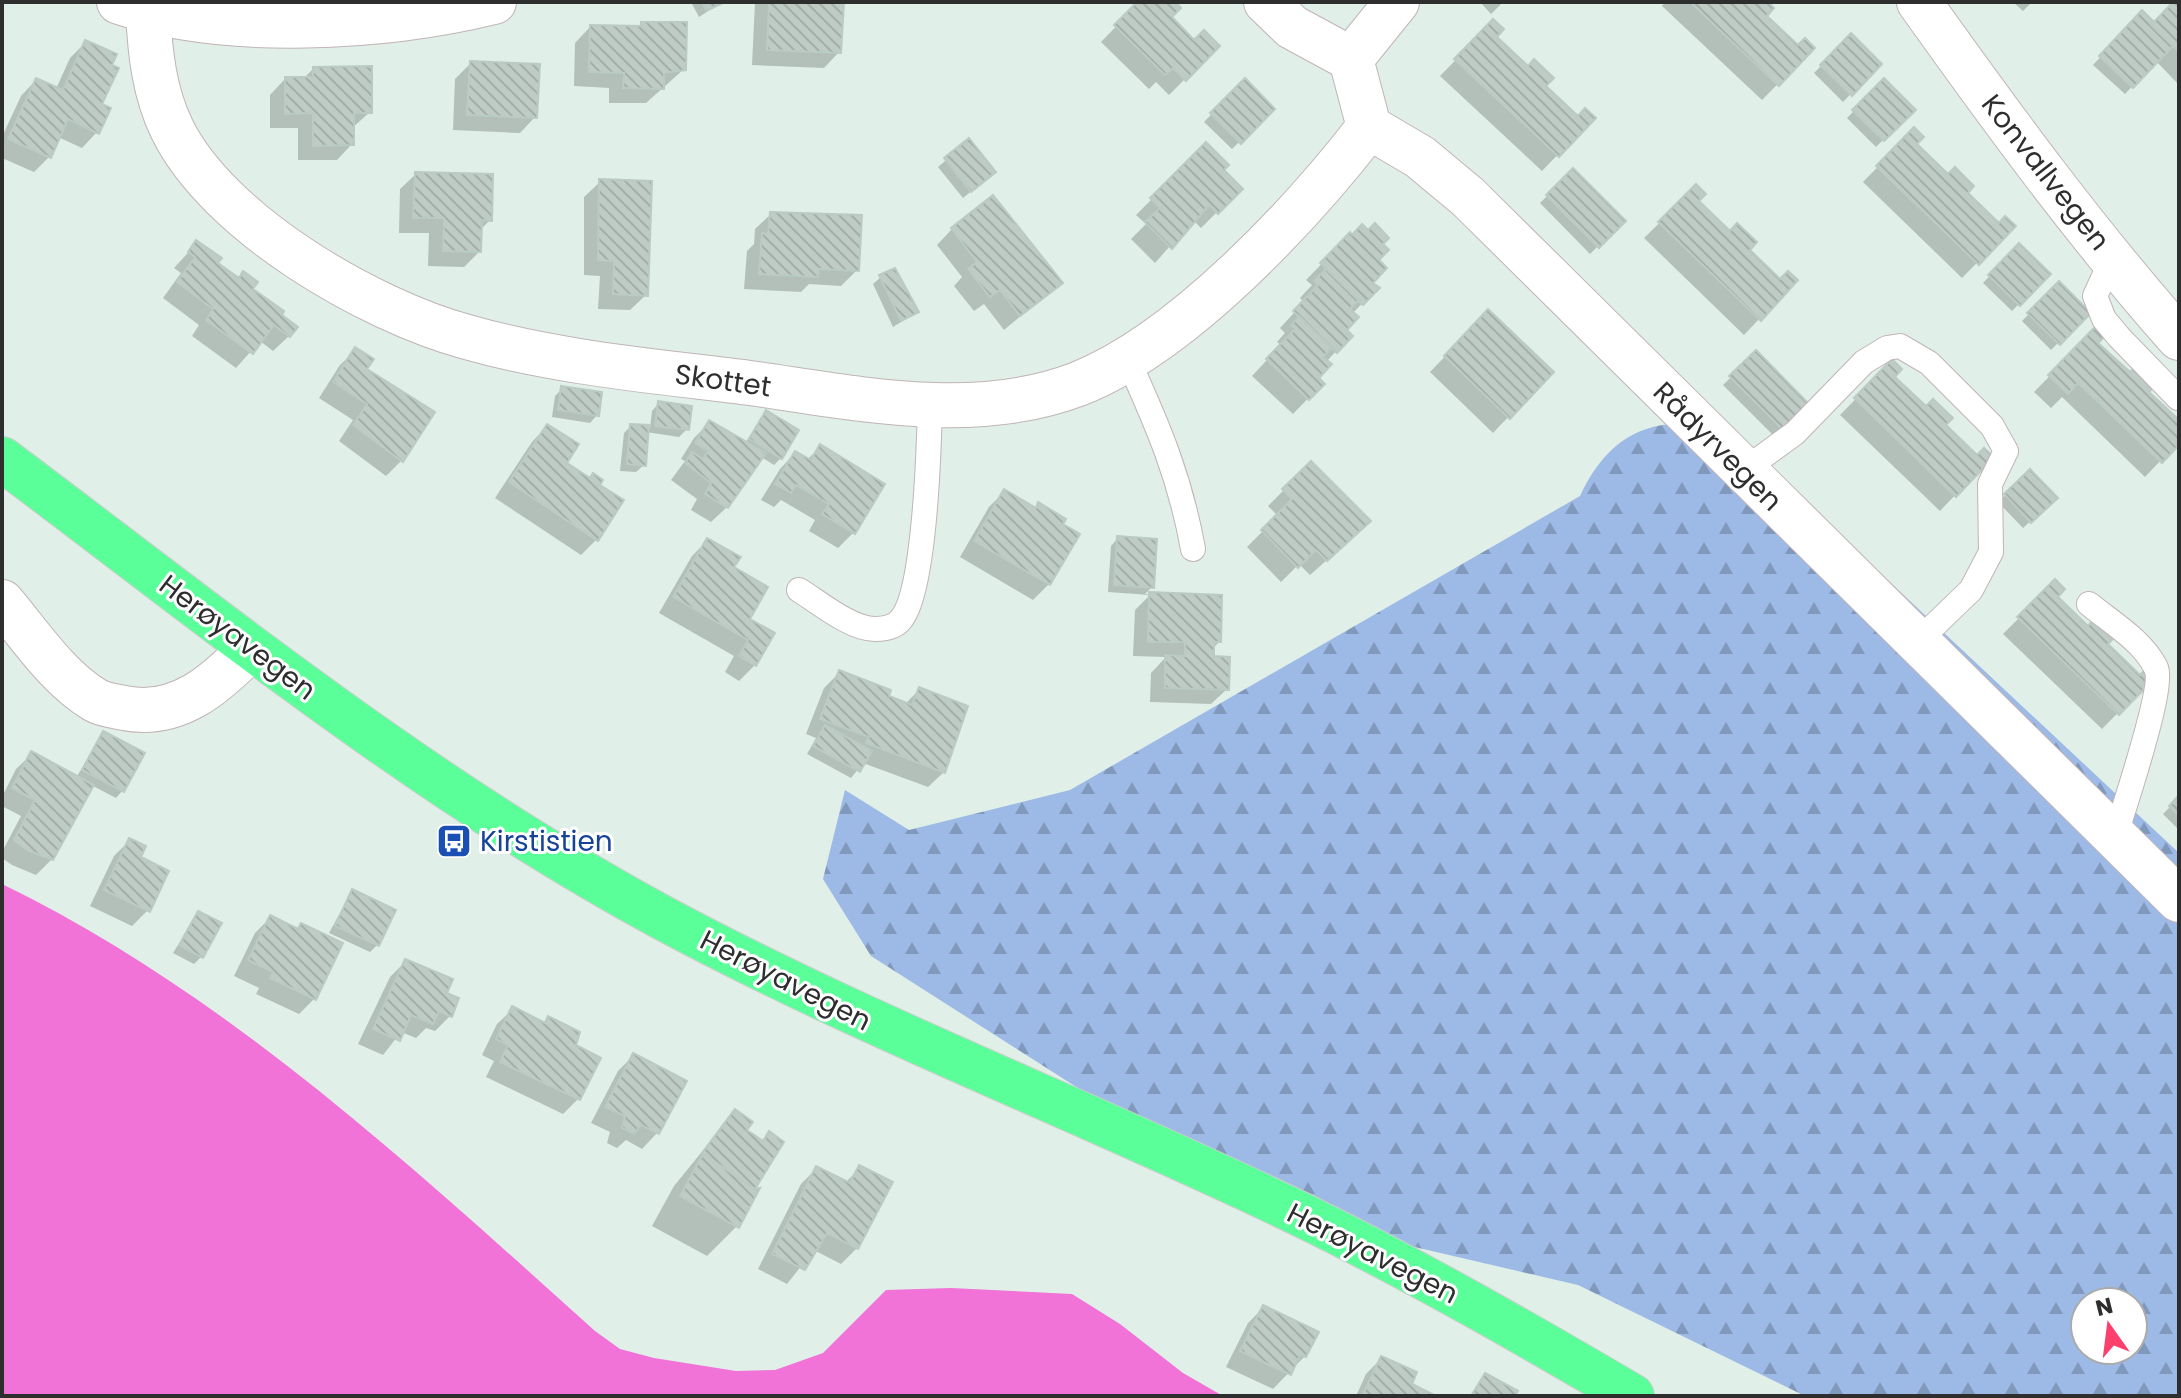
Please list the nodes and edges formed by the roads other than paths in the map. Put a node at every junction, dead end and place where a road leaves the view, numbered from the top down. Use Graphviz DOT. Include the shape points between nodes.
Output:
graph roads {
  1 [pos="494,2"];
  2 [pos="1266,2"];
  3 [pos="1397,2"];
  4 [pos="1919,2"];
  5 [pos="133,7"];
  6 [pos="375,11"];
  7 [pos="1351,59"];
  8 [pos="1369,127"];
  9 [pos="2112,259"];
  10 [pos="2179,338"];
  11 [pos="1128,360"];
  12 [pos="2178,398"];
  13 [pos="930,404"];
  14 [pos="2,459"];
  15 [pos="1743,471"];
  16 [pos="1193,549"];
  17 [pos="799,590"];
  18 [pos="2,602"];
  19 [pos="2089,604"];
  20 [pos="1917,642"];
  21 [pos="251,648"];
  22 [pos="2115,837"];
  23 [pos="2179,900"];
  24 [pos="1632,1396"];
  1 -- 6 [label="street" via="457,11"];
  2 -- 7 [label="street" via="1292,27"];
  3 -- 7 [label="street"];
  4 -- 9 [label="street, Konvallvegen"];
  5 -- 6 [label="street" via="217,22 304,26"];
  5 -- 13 [label="street, Skottet" via="172,129 198,171 234,210 275,242 392,308 464,337 525,351"];
  7 -- 8 [label="street"];
  8 -- 11 [label="street, Skottet" via="1303,206 1187,316"];
  8 -- 15 [label="street, Rådyrvegen" via="1420,157 1468,197"];
  9 -- 10 [label="street, Konvallvegen"];
  9 -- 12 [label="lane" via="2095,296 2104,319"];
  11 -- 13 [label="street, Skottet" via="1076,385 1029,396"];
  11 -- 16 [label="lane" via="1169,451"];
  13 -- 17 [label="lane" via="917,566 908,609 900,621 878,630 864,628"];
  14 -- 21 [label="highway, Herøyavegen"];
  15 -- 20 [label="street, Rådyrvegen"];
  15 -- 20 [label="lane" via="1795,433 1864,362 1887,348 1900,346 1929,363 1992,426 2006,451 1990,484 1991,552 1971,590"];
  18 -- 21 [label="street" via="67,679 97,702 134,710 168,707 196,697"];
  19 -- 22 [label="lane" via="2146,651 2158,673"];
  20 -- 22 [label="street, Rådyrvegen"];
  21 -- 24 [label="highway, Herøyavegen" via="367,736 661,917 844,1011 1297,1213 1428,1280"];
  22 -- 23 [label="street, Rådyrvegen"];
}
